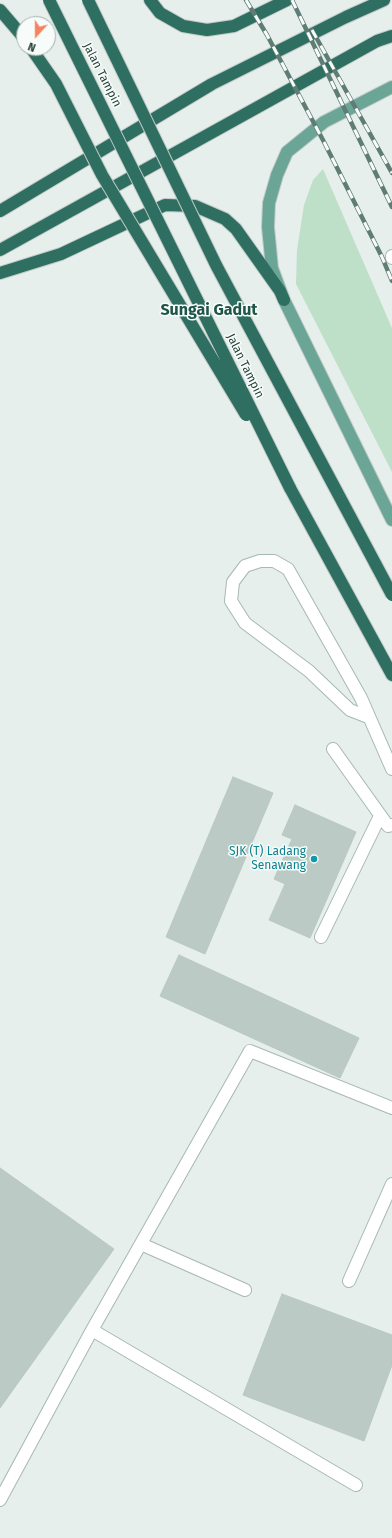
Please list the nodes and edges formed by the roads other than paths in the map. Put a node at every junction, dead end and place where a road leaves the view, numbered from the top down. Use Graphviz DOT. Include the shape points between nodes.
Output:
graph roads {
  1 [pos="48,0"];
  2 [pos="88,0"];
  3 [pos="150,0"];
  4 [pos="287,0"];
  5 [pos="384,0"];
  6 [pos="0,10"];
  7 [pos="16,29"];
  8 [pos="392,36"];
  9 [pos="37,56"];
  10 [pos="392,87"];
  11 [pos="0,211"];
  12 [pos="0,250"];
  13 [pos="0,274"];
  14 [pos="284,300"];
  15 [pos="290,488"];
  16 [pos="392,520"];
  17 [pos="392,595"];
  18 [pos="392,675"];
  19 [pos="368,717"];
  20 [pos="333,749"];
  21 [pos="392,769"];
  22 [pos="380,816"];
  23 [pos="392,825"];
  24 [pos="321,937"];
  25 [pos="392,1108"];
  26 [pos="392,1184"];
  27 [pos="140,1244"];
  28 [pos="349,1280"];
  29 [pos="245,1290"];
  30 [pos="92,1330"];
  31 [pos="356,1485"];
  32 [pos="0,1500"];
  1 -- 15 [label="highway, Jalan Tampin, bridge"];
  2 -- 17 [label="highway, Jalan Tampin, bridge" via="220,272"];
  3 -- 4 [label="highway" via="160,13 183,26 207,30 234,26"];
  5 -- 11 [label="highway" via="212,84"];
  6 -- 7 [label="highway"];
  8 -- 12 [label="highway" via="376,41"];
  9 -- 15 [label="highway, bridge" via="56,84 102,175"];
  10 -- 14 [label="main road" via="324,122 287,152 269,203 268,226 272,268"];
  13 -- 14 [label="highway" via="61,254 165,205 195,206 225,219 236,229"];
  14 -- 16 [label="main road"];
  15 -- 18 [label="highway, Jalan Tampin"];
  19 -- 19 [label="street" via="350,710 309,671 245,623 231,601 233,582 245,566 260,560 274,561 288,569 361,698"];
  19 -- 21 [label="street"];
  20 -- 22 [label="street"];
  22 -- 23 [label="street" via="388,826"];
  22 -- 24 [label="street"];
  25 -- 27 [label="street" via="250,1051"];
  26 -- 28 [label="street"];
  27 -- 29 [label="street"];
  27 -- 30 [label="street"];
  30 -- 31 [label="street"];
  30 -- 32 [label="street"];
}
